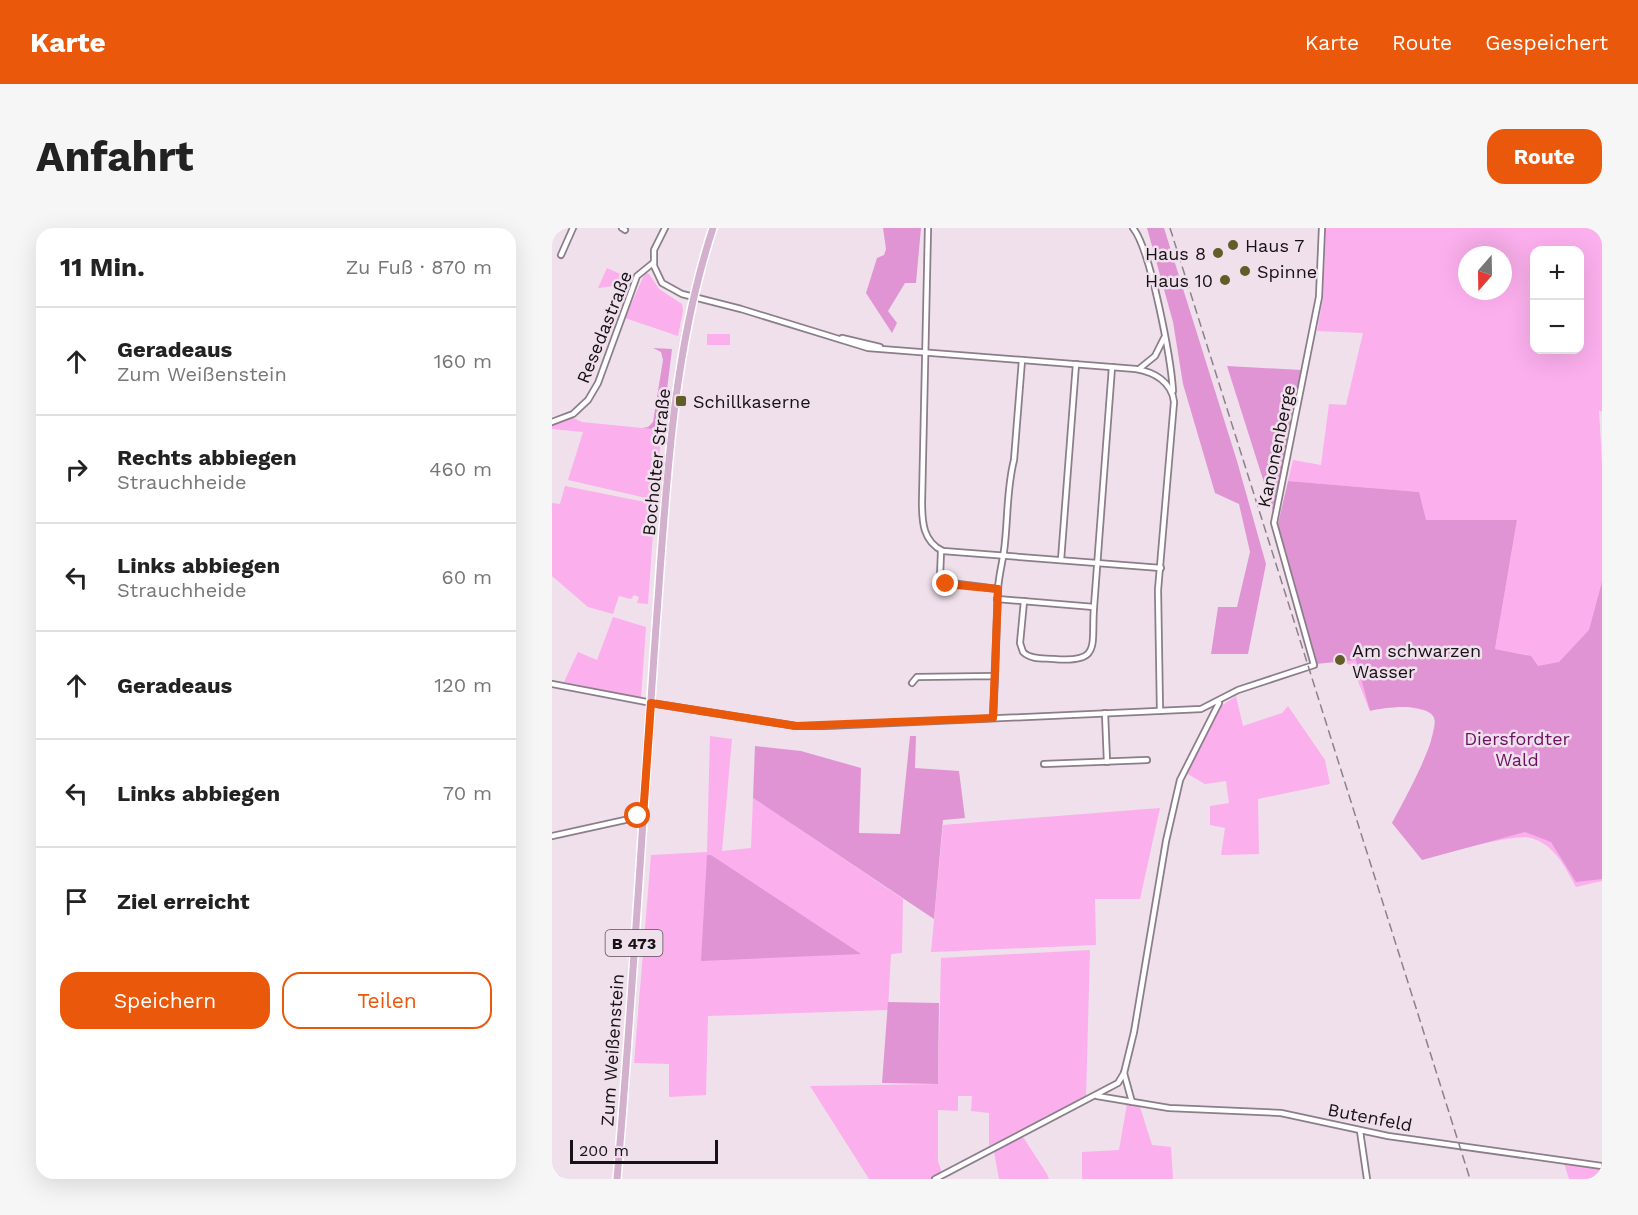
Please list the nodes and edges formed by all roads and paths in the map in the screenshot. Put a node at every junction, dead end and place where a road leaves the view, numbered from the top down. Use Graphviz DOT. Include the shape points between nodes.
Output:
graph roads {
  1 [pos="573,228"];
  2 [pos="665,228"];
  3 [pos="713,228"];
  4 [pos="928,228"];
  5 [pos="1134,228"];
  6 [pos="1322,228"];
  7 [pos="561,255"];
  8 [pos="653,263"];
  9 [pos="694,298"];
  10 [pos="1164,338"];
  11 [pos="925,352"];
  12 [pos="1022,360"];
  13 [pos="1076,364"];
  14 [pos="1112,367"];
  15 [pos="1139,369"];
  16 [pos="1173,394"];
  17 [pos="552,422"];
  18 [pos="941,551"];
  19 [pos="1002,556"];
  20 [pos="1061,560"];
  21 [pos="1097,563"];
  22 [pos="1161,568"];
  23 [pos="998,589"];
  24 [pos="998,599"];
  25 [pos="1023,601"];
  26 [pos="1094,607"];
  27 [pos="995,676"];
  28 [pos="912,683"];
  29 [pos="552,684"];
  30 [pos="1221,701"];
  31 [pos="651,705"];
  32 [pos="1201,709"];
  33 [pos="1160,711"];
  34 [pos="1105,713"];
  35 [pos="993,718"];
  36 [pos="1209,719"];
  37 [pos="1147,760"];
  38 [pos="1107,762"];
  39 [pos="1044,764"];
  40 [pos="643,816"];
  41 [pos="552,836"];
  42 [pos="1124,1073"];
  43 [pos="1097,1096"];
  44 [pos="1132,1102"];
  45 [pos="1360,1131"];
  46 [pos="1602,1166"];
  47 [pos="552,1178"];
  48 [pos="557,1179"];
  49 [pos="617,1179"];
  50 [pos="935,1179"];
  51 [pos="1367,1179"];
  1 -- 7 [label="street"];
  2 -- 8 [label="street" via="654,250"];
  3 -- 9 [label="main road, Bocholter Straße / B 473"];
  4 -- 11 [label="street"];
  5 -- 10 [label="street" via="1144,248"];
  6 -- 30 [label="street, Kanonenberge" via="1319,297 1274,523 1314,664 1238,690"];
  8 -- 9 [label="street" via="662,284"];
  8 -- 17 [label="street, Resedastraße" via="637,276 598,383 588,400 573,414"];
  9 -- 11 [label="street" via="865,348"];
  9 -- 31 [label="main road, Bocholter Straße / B 473" via="681,361 670,457"];
  10 -- 15 [label="street" via="1155,356"];
  10 -- 16 [label="street"];
  11 -- 12 [label="street"];
  11 -- 18 [label="street" via="922,520 927,536"];
  12 -- 13 [label="street"];
  12 -- 19 [label="street"];
  13 -- 14 [label="street"];
  13 -- 20 [label="street"];
  14 -- 15 [label="street"];
  14 -- 21 [label="street"];
  15 -- 16 [label="street" via="1160,378"];
  16 -- 22 [label="street"];
  18 -- 19 [label="street"];
  18 -- 23 [label="street" via="943,582"];
  19 -- 20 [label="street"];
  19 -- 23 [label="street"];
  20 -- 21 [label="street"];
  21 -- 22 [label="street"];
  21 -- 26 [label="street"];
  22 -- 33 [label="street"];
  23 -- 24 [label="street"];
  24 -- 25 [label="street"];
  24 -- 27 [label="street"];
  25 -- 26 [label="street"];
  25 -- 26 [label="street" via="1020,646 1034,658 1085,658 1091,647"];
  27 -- 28 [label="street" via="917,677"];
  27 -- 35 [label="street"];
  29 -- 31 [label="street"];
  30 -- 32 [label="street"];
  30 -- 36 [label="street"];
  31 -- 35 [label="street" via="796,726"];
  31 -- 40 [label="main road, Zum Weißenstein / B 473"];
  32 -- 33 [label="street"];
  32 -- 36 [label="street"];
  33 -- 34 [label="street"];
  34 -- 35 [label="street"];
  34 -- 38 [label="street"];
  36 -- 42 [label="street" via="1180,780"];
  37 -- 38 [label="street"];
  38 -- 39 [label="street"];
  40 -- 41 [label="street"];
  40 -- 49 [label="main road, Zum Weißenstein / B 473"];
  42 -- 43 [label="street" via="1119,1083"];
  42 -- 44 [label="street"];
  43 -- 44 [label="street, Butenfeld"];
  43 -- 50 [label="street"];
  44 -- 45 [label="street, Butenfeld" via="1169,1108 1281,1113"];
  45 -- 46 [label="street, Butenfeld"];
  45 -- 51 [label="street"];
  47 -- 48 [label="street"];
}
